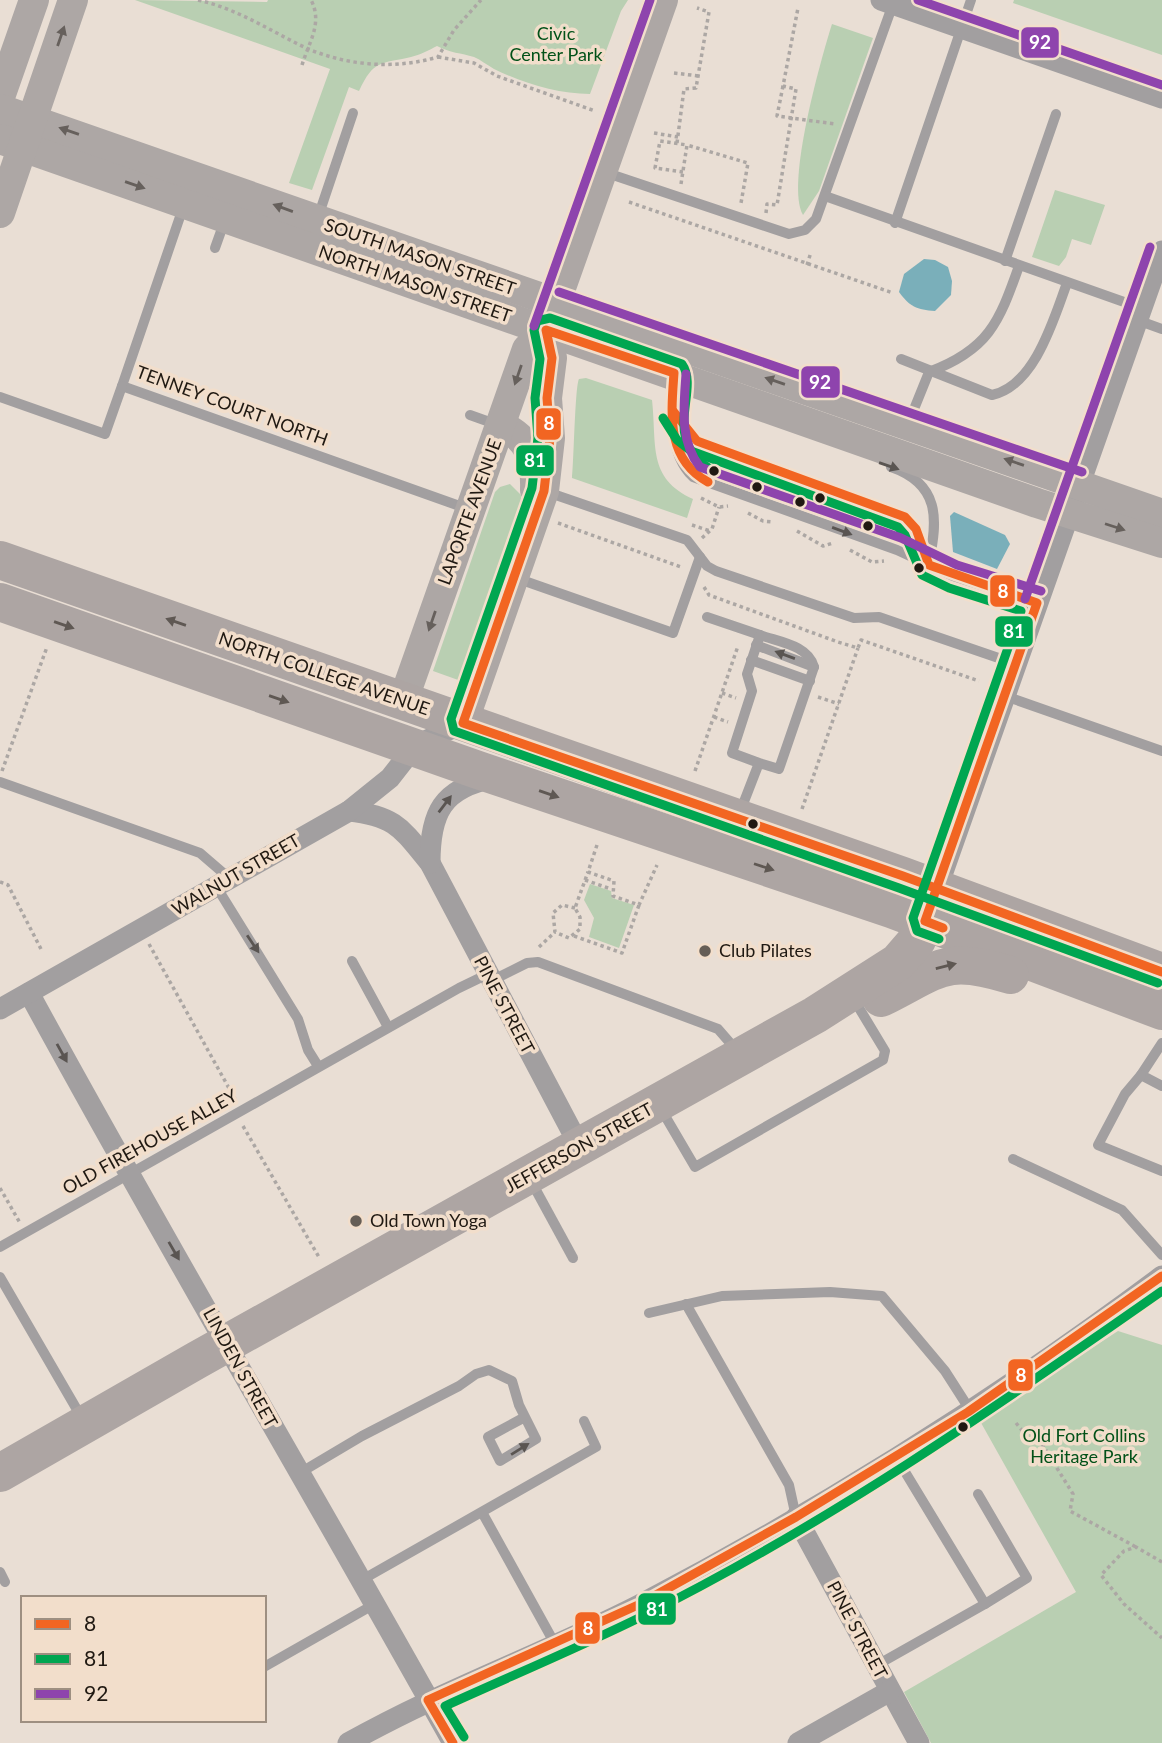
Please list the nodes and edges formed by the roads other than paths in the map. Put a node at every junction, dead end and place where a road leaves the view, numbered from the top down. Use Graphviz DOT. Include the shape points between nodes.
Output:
graph roads {
  1 [pos="34,0"];
  2 [pos="74,0"];
  3 [pos="663,0"];
  4 [pos="971,0"];
  5 [pos="887,2"];
  6 [pos="918,7"];
  7 [pos="961,30"];
  8 [pos="0,97"];
  9 [pos="1162,98"];
  10 [pos="0,109"];
  11 [pos="353,113"];
  12 [pos="1056,114"];
  13 [pos="19,135"];
  14 [pos="603,172"];
  15 [pos="825,196"];
  16 [pos="185,203"];
  17 [pos="0,213"];
  18 [pos="226,217"];
  19 [pos="316,220"];
  20 [pos="895,223"];
  21 [pos="215,248"];
  22 [pos="1162,251"];
  23 [pos="1005,261"];
  24 [pos="1019,266"];
  25 [pos="1068,283"];
  26 [pos="1139,314"];
  27 [pos="551,317"];
  28 [pos="1162,329"];
  29 [pos="901,359"];
  30 [pos="929,372"];
  31 [pos="674,373"];
  32 [pos="122,386"];
  33 [pos="0,397"];
  34 [pos="741,397"];
  35 [pos="673,411"];
  36 [pos="470,415"];
  37 [pos="766,421"];
  38 [pos="501,426"];
  39 [pos="907,427"];
  40 [pos="877,462"];
  41 [pos="1078,484"];
  42 [pos="544,491"];
  43 [pos="470,510"];
  44 [pos="1069,513"];
  45 [pos="1162,514"];
  46 [pos="1162,543"];
  47 [pos="700,557"];
  48 [pos="0,560"];
  49 [pos="929,565"];
  50 [pos="516,578"];
  51 [pos="0,602"];
  52 [pos="1037,603"];
  53 [pos="707,617"];
  54 [pos="758,640"];
  55 [pos="751,660"];
  56 [pos="1016,664"];
  57 [pos="810,681"];
  58 [pos="1004,696"];
  59 [pos="403,701"];
  60 [pos="463,723"];
  61 [pos="415,746"];
  62 [pos="1162,751"];
  63 [pos="759,763"];
  64 [pos="499,777"];
  65 [pos="0,782"];
  66 [pos="349,811"];
  67 [pos="738,818"];
  68 [pos="430,863"];
  69 [pos="223,882"];
  70 [pos="931,905"];
  71 [pos="352,961"];
  72 [pos="1162,972"];
  73 [pos="490,978"];
  74 [pos="1105,989"];
  75 [pos="29,993"];
  76 [pos="855,1001"];
  77 [pos="0,1009"];
  78 [pos="1162,1011"];
  79 [pos="388,1027"];
  80 [pos="1162,1043"];
  81 [pos="740,1055"];
  82 [pos="318,1066"];
  83 [pos="1141,1075"];
  84 [pos="1162,1086"];
  85 [pos="658,1104"];
  86 [pos="580,1147"];
  87 [pos="1013,1159"];
  88 [pos="1162,1171"];
  89 [pos="130,1174"];
  90 [pos="529,1176"];
  91 [pos="0,1247"];
  92 [pos="1162,1255"];
  93 [pos="573,1258"];
  94 [pos="1162,1276"];
  95 [pos="0,1277"];
  96 [pos="686,1304"];
  97 [pos="649,1313"];
  98 [pos="228,1343"];
  99 [pos="970,1410"];
  100 [pos="525,1417"];
  101 [pos="584,1422"];
  102 [pos="85,1424"];
  103 [pos="896,1457"];
  104 [pos="0,1473"];
  105 [pos="298,1474"];
  106 [pos="978,1494"];
  107 [pos="483,1514"];
  108 [pos="796,1517"];
  109 [pos="360,1581"];
  110 [pos="985,1604"];
  111 [pos="373,1605"];
  112 [pos="555,1644"];
  113 [pos="877,1665"];
  114 [pos="266,1666"];
  115 [pos="890,1691"];
  116 [pos="428,1700"];
  117 [pos="348,1743"];
  118 [pos="453,1743"];
  119 [pos="798,1743"];
  120 [pos="919,1743"];
  1 -- 8 [label="street"];
  13 -- 2 [label="street, one-way"];
  3 -- 14 [label="street, LAPORTE AVENUE"];
  4 -- 7 [label="lane"];
  5 -- 6 [label="street"];
  5 -- 15 [label="lane"];
  6 -- 7 [label="street"];
  7 -- 9 [label="street"];
  7 -- 20 [label="lane"];
  10 -- 13 [label="street, SOUTH MASON STREET"];
  11 -- 19 [label="lane"];
  12 -- 23 [label="lane"];
  13 -- 16 [label="street, NORTH MASON STREET, one-way"];
  13 -- 17 [label="street"];
  19 -- 13 [label="street, SOUTH MASON STREET, one-way"];
  14 -- 15 [label="lane" via="789,234 805,230 816,219"];
  14 -- 27 [label="street, LAPORTE AVENUE"];
  15 -- 20 [label="lane"];
  16 -- 18 [label="street, NORTH MASON STREET"];
  16 -- 32 [label="lane, TENNEY COURT NORTH"];
  18 -- 21 [label="lane"];
  18 -- 27 [label="street, NORTH MASON STREET"];
  19 -- 27 [label="street, SOUTH MASON STREET"];
  20 -- 23 [label="lane"];
  22 -- 26 [label="street"];
  23 -- 24 [label="lane"];
  24 -- 25 [label="lane"];
  24 -- 30 [label="lane" via="1004,311 991,332 973,351"];
  25 -- 26 [label="lane"];
  25 -- 30 [label="lane" via="1035,360 1004,393 992,395"];
  26 -- 28 [label="lane"];
  26 -- 41 [label="street"];
  27 -- 31 [label="street, NORTH MASON STREET"];
  27 -- 38 [label="street, LAPORTE AVENUE, one-way" via="527,349"];
  39 -- 27 [label="street, SOUTH MASON STREET, one-way"];
  27 -- 42 [label="street, LAPORTE AVENUE" via="550,438"];
  29 -- 30 [label="lane"];
  30 -- 39 [label="lane"];
  31 -- 34 [label="street, NORTH MASON STREET"];
  31 -- 35 [label="lane"];
  32 -- 33 [label="lane" via="105,434"];
  32 -- 43 [label="lane, TENNEY COURT NORTH"];
  34 -- 37 [label="lane"];
  34 -- 44 [label="street, NORTH MASON STREET"];
  35 -- 49 [label="lane" via="697,441 905,517 916,529"];
  35 -- 49 [label="lane, one-way" via="676,452 693,477"];
  36 -- 38 [label="lane"];
  38 -- 43 [label="street, LAPORTE AVENUE"];
  38 -- 50 [label="street" via="517,433 528,447 534,468 535,489 516,550"];
  41 -- 39 [label="street, SOUTH MASON STREET, one-way"];
  40 -- 49 [label="lane, one-way" via="903,471 927,491 935,535"];
  41 -- 44 [label="street"];
  41 -- 45 [label="street, SOUTH MASON STREET"];
  42 -- 47 [label="lane" via="687,540"];
  42 -- 50 [label="street, LAPORTE AVENUE"];
  43 -- 59 [label="street, LAPORTE AVENUE, one-way"];
  44 -- 46 [label="street, NORTH MASON STREET, one-way"];
  44 -- 52 [label="street"];
  47 -- 50 [label="lane" via="673,633"];
  47 -- 56 [label="lane" via="716,571 854,618 879,617"];
  59 -- 48 [label="highway, NORTH COLLEGE AVENUE, one-way"];
  49 -- 52 [label="lane"];
  50 -- 60 [label="street, LAPORTE AVENUE"];
  51 -- 61 [label="highway, NORTH COLLEGE AVENUE, one-way"];
  52 -- 56 [label="street"];
  53 -- 54 [label="lane"];
  54 -- 55 [label="lane"];
  57 -- 54 [label="lane, one-way" via="811,656"];
  55 -- 57 [label="lane"];
  55 -- 63 [label="lane" via="747,674 752,691 732,753"];
  56 -- 58 [label="street"];
  57 -- 63 [label="lane" via="779,769"];
  58 -- 62 [label="lane"];
  58 -- 70 [label="street"];
  59 -- 60 [label="highway, NORTH COLLEGE AVENUE"];
  59 -- 61 [label="street"];
  60 -- 61 [label="street"];
  60 -- 67 [label="highway, NORTH COLLEGE AVENUE"];
  61 -- 64 [label="highway, NORTH COLLEGE AVENUE"];
  61 -- 66 [label="street, WALNUT STREET" via="390,778"];
  63 -- 67 [label="lane"];
  68 -- 64 [label="street, one-way" via="430,836 445,801 474,782"];
  64 -- 70 [label="highway, NORTH COLLEGE AVENUE, one-way"];
  65 -- 69 [label="lane" via="200,853"];
  66 -- 68 [label="street, PINE STREET" via="391,820"];
  66 -- 69 [label="street, WALNUT STREET"];
  67 -- 70 [label="highway, NORTH COLLEGE AVENUE"];
  68 -- 73 [label="street, PINE STREET"];
  69 -- 75 [label="street, WALNUT STREET"];
  69 -- 82 [label="lane, one-way" via="298,1019 307,1050"];
  70 -- 72 [label="highway, NORTH COLLEGE AVENUE"];
  70 -- 74 [label="highway, NORTH COLLEGE AVENUE"];
  70 -- 76 [label="highway, JEFFERSON STREET" via="917,940"];
  71 -- 79 [label="lane"];
  73 -- 79 [label="lane, OLD FIREHOUSE ALLEY"];
  73 -- 81 [label="lane, OLD FIREHOUSE ALLEY" via="538,962 719,1029"];
  73 -- 86 [label="street, PINE STREET"];
  76 -- 74 [label="highway, one-way" via="959,963 1044,985"];
  74 -- 78 [label="highway, NORTH COLLEGE AVENUE"];
  75 -- 77 [label="street, WALNUT STREET"];
  75 -- 89 [label="street, LINDEN STREET, one-way"];
  76 -- 81 [label="highway, JEFFERSON STREET" via="816,1015"];
  76 -- 85 [label="lane" via="885,1051 883,1060 695,1167"];
  79 -- 82 [label="lane, OLD FIREHOUSE ALLEY"];
  80 -- 83 [label="lane"];
  81 -- 85 [label="highway, JEFFERSON STREET"];
  82 -- 89 [label="lane, OLD FIREHOUSE ALLEY"];
  83 -- 84 [label="lane"];
  83 -- 88 [label="lane" via="1125,1094 1098,1145"];
  85 -- 86 [label="highway, JEFFERSON STREET"];
  86 -- 90 [label="highway, JEFFERSON STREET"];
  87 -- 92 [label="lane" via="1122,1210"];
  89 -- 91 [label="lane, OLD FIREHOUSE ALLEY"];
  89 -- 98 [label="street, LINDEN STREET, one-way"];
  90 -- 93 [label="lane"];
  90 -- 98 [label="highway, JEFFERSON STREET"];
  94 -- 99 [label="street"];
  95 -- 102 [label="lane"];
  96 -- 97 [label="lane"];
  96 -- 99 [label="lane" via="722,1296 830,1292 882,1296 945,1371"];
  96 -- 108 [label="lane" via="789,1485"];
  98 -- 102 [label="highway, JEFFERSON STREET"];
  98 -- 105 [label="street, LINDEN STREET"];
  99 -- 103 [label="street"];
  100 -- 100 [label="lane, one-way" via="488,1437 500,1461 536,1439"];
  100 -- 105 [label="lane" via="512,1381 489,1370"];
  101 -- 107 [label="lane" via="596,1447"];
  102 -- 104 [label="highway, JEFFERSON STREET"];
  103 -- 108 [label="street"];
  103 -- 110 [label="lane"];
  105 -- 109 [label="street, LINDEN STREET"];
  106 -- 110 [label="lane" via="1027,1578"];
  107 -- 109 [label="lane"];
  107 -- 112 [label="lane"];
  108 -- 112 [label="street" via="638,1605"];
  108 -- 113 [label="street, PINE STREET"];
  109 -- 111 [label="street, LINDEN STREET"];
  110 -- 113 [label="lane"];
  111 -- 114 [label="lane"];
  111 -- 116 [label="street, LINDEN STREET"];
  112 -- 116 [label="street"];
  113 -- 115 [label="street, PINE STREET"];
  115 -- 119 [label="street"];
  115 -- 120 [label="street, PINE STREET"];
  116 -- 117 [label="street"];
  116 -- 118 [label="street, LINDEN STREET"];
}
